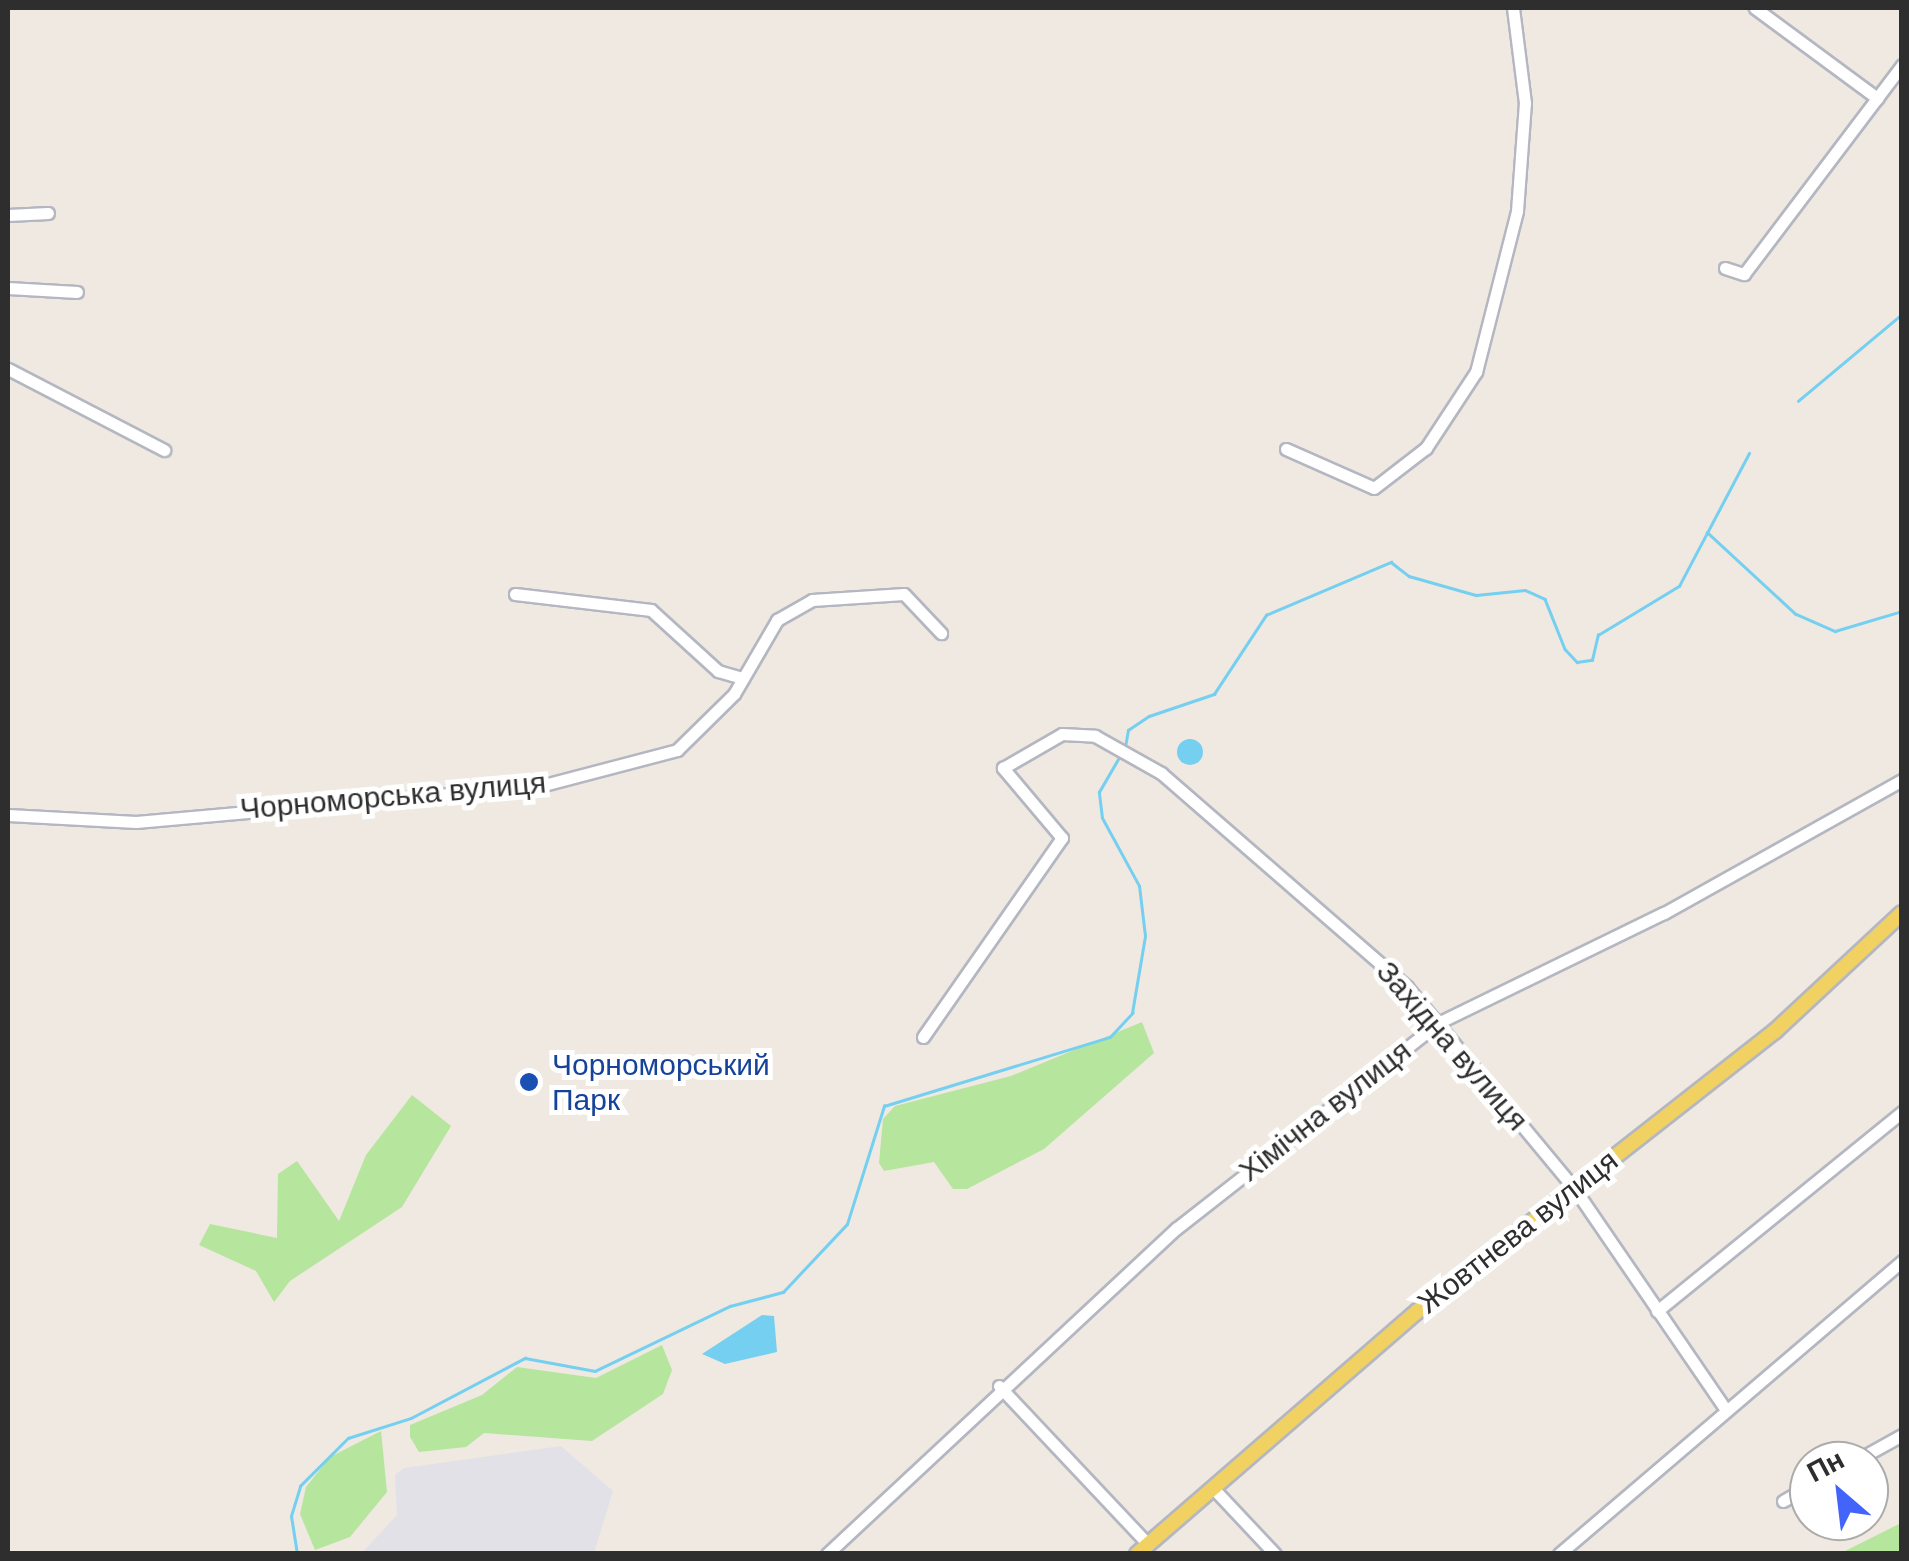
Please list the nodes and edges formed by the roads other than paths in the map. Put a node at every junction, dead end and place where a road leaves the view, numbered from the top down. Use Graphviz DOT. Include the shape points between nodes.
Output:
graph roads {
  1 [pos="1514,8"];
  2 [pos="1755,8"];
  3 [pos="1902,65"];
  4 [pos="1877,98"];
  5 [pos="48,213"];
  6 [pos="8,215"];
  7 [pos="1725,268"];
  8 [pos="8,288"];
  9 [pos="77,292"];
  10 [pos="8,369"];
  11 [pos="1286,449"];
  12 [pos="164,450"];
  13 [pos="515,594"];
  14 [pos="941,633"];
  15 [pos="743,678"];
  16 [pos="1902,780"];
  17 [pos="8,815"];
  18 [pos="1902,913"];
  19 [pos="1438,1023"];
  20 [pos="923,1036"];
  21 [pos="1902,1112"];
  22 [pos="1574,1188"];
  23 [pos="1902,1261"];
  24 [pos="1656,1312"];
  25 [pos="1000,1386"];
  26 [pos="1726,1410"];
  27 [pos="1212,1488"];
  28 [pos="1789,1498"];
  29 [pos="1783,1501"];
  30 [pos="1143,1548"];
  31 [pos="827,1554"];
  32 [pos="1274,1554"];
  33 [pos="1559,1554"];
  1 -- 11 [label="street" via="1525,103 1517,211 1476,372 1426,448 1374,488"];
  2 -- 4 [label="street"];
  3 -- 4 [label="street"];
  4 -- 7 [label="street" via="1744,274"];
  5 -- 6 [label="street"];
  8 -- 9 [label="street"];
  10 -- 12 [label="street"];
  13 -- 15 [label="street" via="651,610 718,671"];
  14 -- 15 [label="street, Чорноморська вулиця" via="904,594 812,600 777,620"];
  15 -- 17 [label="street, Чорноморська вулиця" via="671,753 540,786 136,822"];
  16 -- 19 [label="street, Хімічна вулиця" via="1664,914"];
  18 -- 22 [label="main road, Жовтнева вулиця" via="1776,1031"];
  19 -- 20 [label="street, Західна вулиця" via="1361,942 1122,751 1062,734 1003,768 1062,838"];
  19 -- 22 [label="street, Західна вулиця"];
  19 -- 25 [label="street, Хімічна вулиця" via="1177,1228"];
  21 -- 24 [label="street"];
  22 -- 24 [label="street, Західна вулиця"];
  22 -- 27 [label="main road, Жовтнева вулиця"];
  23 -- 26 [label="street"];
  24 -- 26 [label="street, Західна вулиця"];
  25 -- 30 [label="street"];
  25 -- 31 [label="street, Хімічна вулиця"];
  26 -- 33 [label="street"];
  27 -- 30 [label="main road, Жовтнева вулиця"];
  27 -- 32 [label="street"];
  28 -- 29 [label="street"];
}
